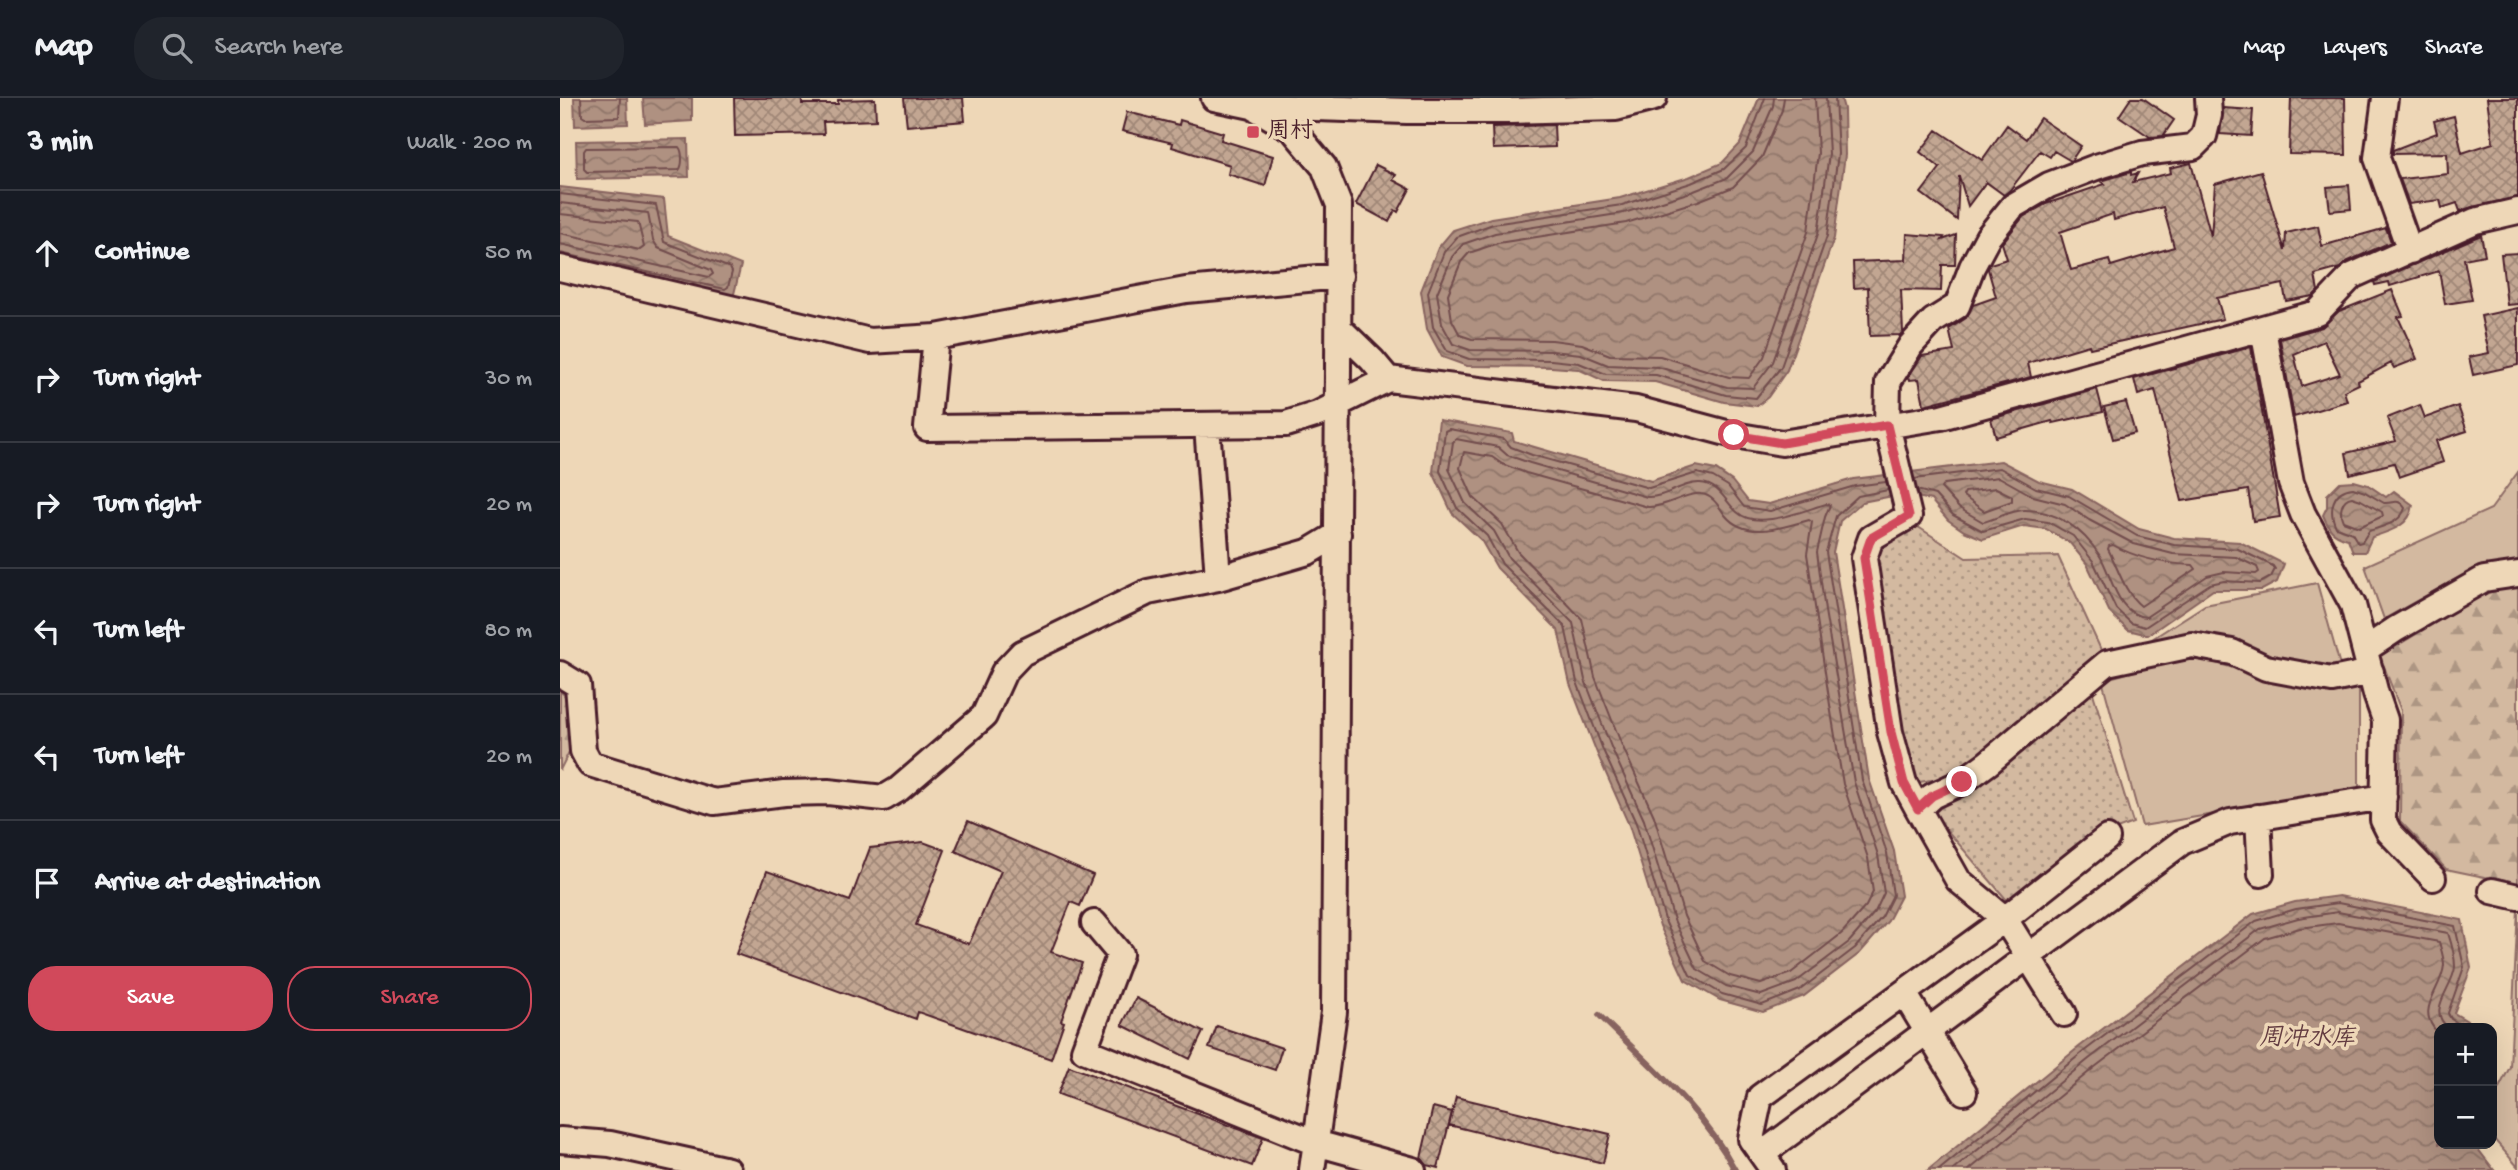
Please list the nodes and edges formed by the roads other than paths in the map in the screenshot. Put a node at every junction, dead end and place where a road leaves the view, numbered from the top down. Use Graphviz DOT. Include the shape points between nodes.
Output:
graph roads {
  1 [pos="1214,98"];
  2 [pos="1654,98"];
  3 [pos="2208,98"];
  4 [pos="2385,98"];
  5 [pos="1511,104"];
  6 [pos="1252,106"];
  7 [pos="2518,211"];
  8 [pos="2410,251"];
  9 [pos="560,268"];
  10 [pos="1340,276"];
  11 [pos="1340,329"];
  12 [pos="2263,329"];
  13 [pos="936,337"];
  14 [pos="1388,379"];
  15 [pos="1339,402"];
  16 [pos="1207,425"];
  17 [pos="1887,425"];
  18 [pos="1338,534"];
  19 [pos="2518,574"];
  20 [pos="1218,578"];
  21 [pos="2368,661"];
  22 [pos="560,674"];
  23 [pos="2384,797"];
  24 [pos="1918,809"];
  25 [pos="2258,817"];
  26 [pos="2107,838"];
  27 [pos="2261,874"];
  28 [pos="2433,878"];
  29 [pos="2492,891"];
  30 [pos="2518,897"];
  31 [pos="2005,919"];
  32 [pos="1094,923"];
  33 [pos="2028,956"];
  34 [pos="1904,993"];
  35 [pos="2064,1014"];
  36 [pos="1927,1031"];
  37 [pos="1964,1092"];
  38 [pos="560,1140"];
  39 [pos="1316,1143"];
  40 [pos="1768,1162"];
  41 [pos="728,1170"];
  42 [pos="1312,1170"];
  43 [pos="1413,1170"];
  1 -- 6 [label="street"];
  2 -- 5 [label="street" via="1616,108"];
  3 -- 17 [label="street" via="2204,136 2193,147 2142,153 2096,167 2049,185 2013,206 1988,237 1957,306 1933,321 1910,345 1888,382"];
  4 -- 8 [label="street" via="2377,158"];
  5 -- 6 [label="street" via="1407,111"];
  6 -- 10 [label="street" via="1293,130 1324,167 1339,205"];
  7 -- 8 [label="street" via="2475,221"];
  8 -- 12 [label="street" via="2352,276 2317,313"];
  9 -- 13 [label="street" via="870,341"];
  10 -- 11 [label="street"];
  10 -- 13 [label="street" via="1186,290"];
  11 -- 14 [label="street"];
  11 -- 15 [label="street"];
  12 -- 17 [label="street" via="1941,416"];
  12 -- 21 [label="street" via="2291,483 2302,514 2353,605"];
  13 -- 16 [label="street" via="928,428"];
  14 -- 15 [label="street"];
  14 -- 17 [label="street" via="1636,409 1782,443"];
  15 -- 16 [label="street" via="1286,424"];
  15 -- 18 [label="street"];
  16 -- 20 [label="street"];
  17 -- 24 [label="street" via="1909,516 1871,538 1864,558 1891,732 1904,783"];
  18 -- 20 [label="street" via="1308,552"];
  18 -- 39 [label="street" via="1334,1012"];
  19 -- 21 [label="street" via="2484,579 2396,629"];
  20 -- 22 [label="street" via="1148,592 1022,653 1004,672 984,716 900,789 884,797 784,793 714,802 590,764 583,751 578,685"];
  21 -- 23 [label="street" via="2385,720"];
  21 -- 24 [label="street" via="2332,680 2266,668 2232,652 2192,645 2107,663 1988,763"];
  23 -- 25 [label="street"];
  23 -- 28 [label="street" via="2383,820 2389,832"];
  24 -- 31 [label="street" via="1958,880"];
  25 -- 27 [label="street"];
  25 -- 33 [label="street" via="2230,822 2182,842"];
  26 -- 31 [label="street"];
  29 -- 30 [label="street"];
  31 -- 33 [label="street"];
  31 -- 34 [label="street"];
  32 -- 39 [label="street" via="1120,954 1084,1050"];
  33 -- 35 [label="street"];
  33 -- 36 [label="street"];
  34 -- 36 [label="street"];
  34 -- 40 [label="street" via="1760,1097 1751,1139"];
  36 -- 37 [label="street"];
  36 -- 40 [label="street"];
  38 -- 41 [label="street" via="610,1144"];
  39 -- 42 [label="street"];
  39 -- 43 [label="street"];
}
